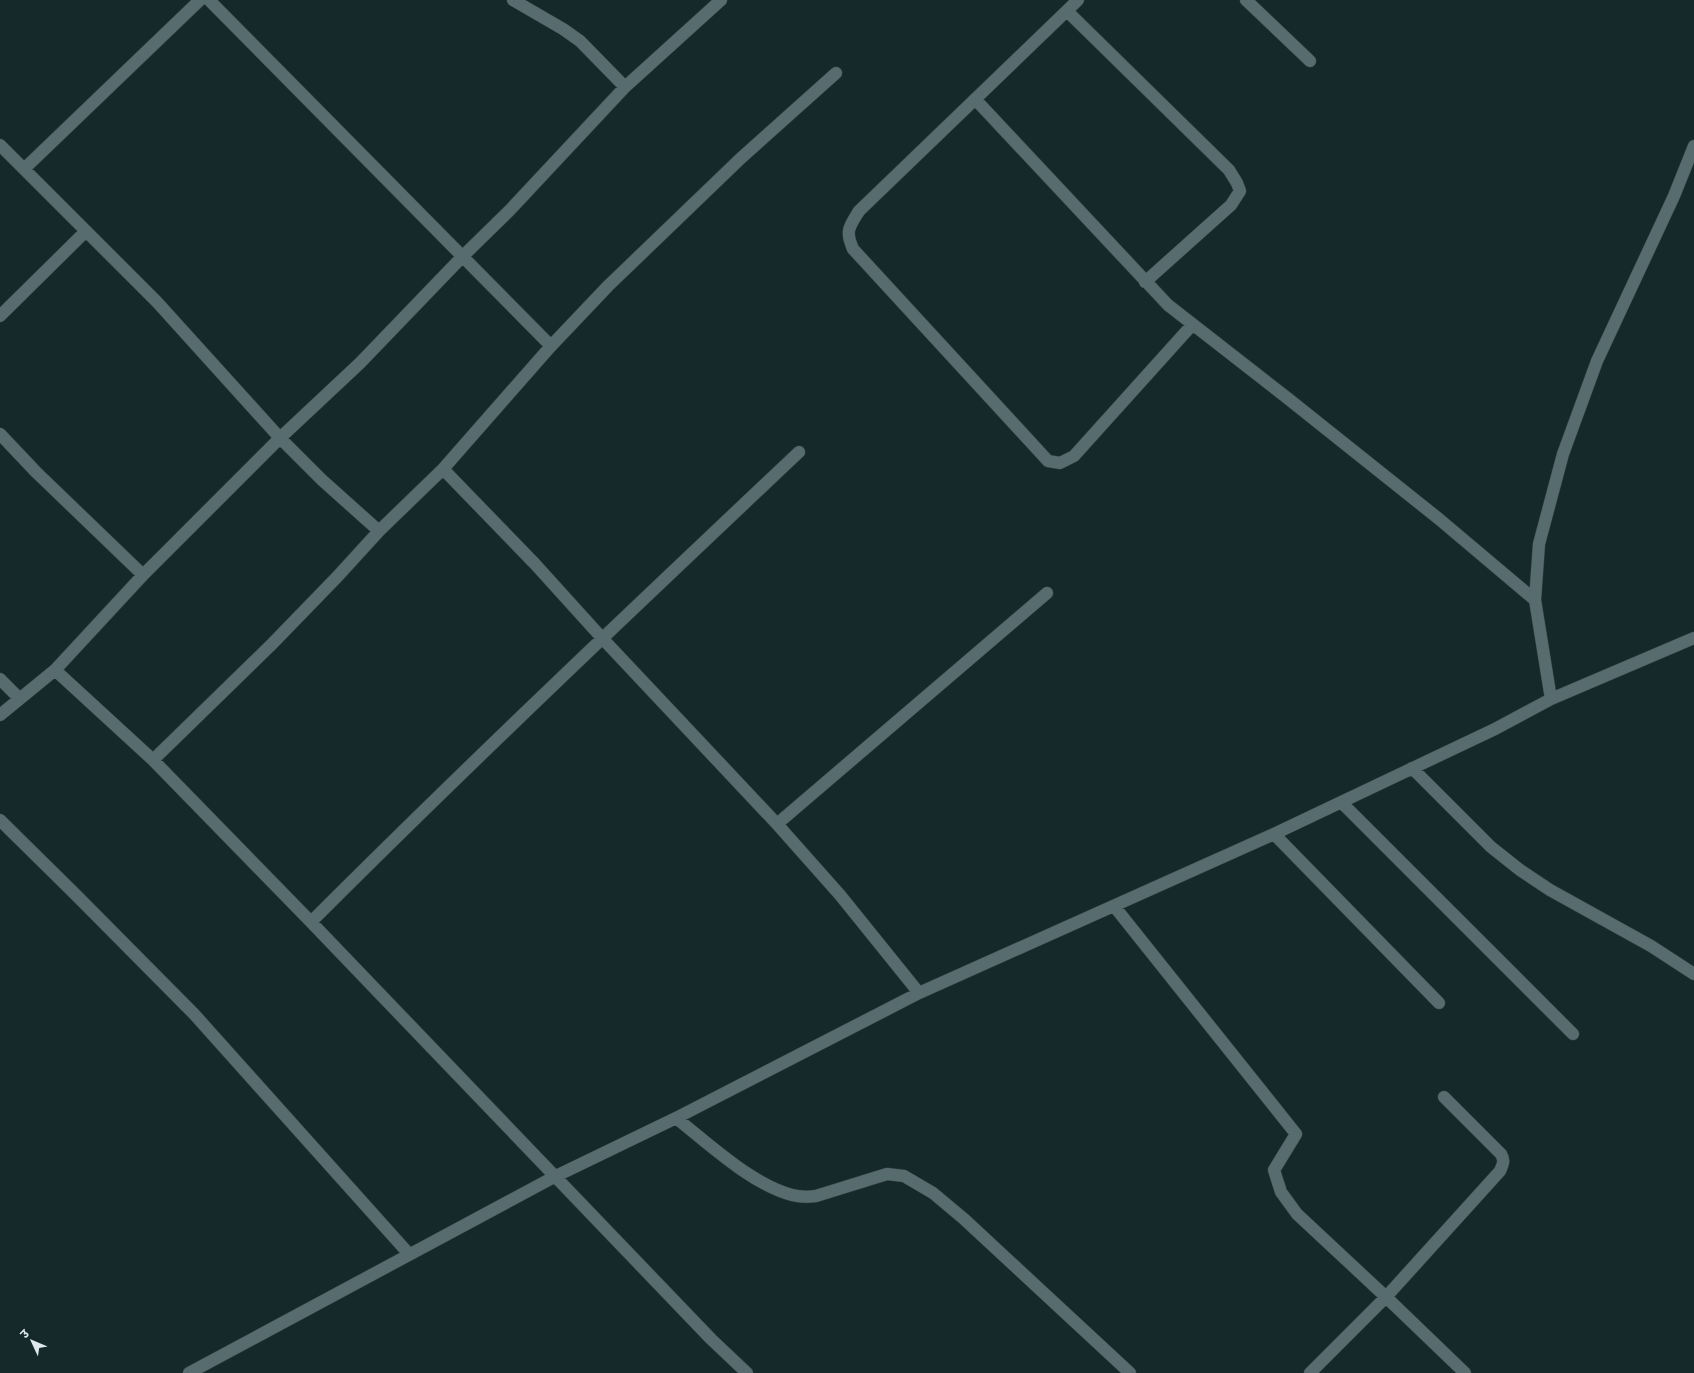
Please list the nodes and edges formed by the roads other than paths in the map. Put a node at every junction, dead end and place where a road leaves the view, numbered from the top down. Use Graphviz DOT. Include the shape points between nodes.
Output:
graph roads {
  1 [pos="200,0"];
  2 [pos="209,0"];
  3 [pos="513,0"];
  4 [pos="720,0"];
  5 [pos="1078,0"];
  6 [pos="1246,0"];
  7 [pos="1067,11"];
  8 [pos="1310,60"];
  9 [pos="836,73"];
  10 [pos="625,87"];
  11 [pos="975,99"];
  12 [pos="0,144"];
  13 [pos="1694,146"];
  14 [pos="24,169"];
  15 [pos="86,231"];
  16 [pos="462,257"];
  17 [pos="1145,282"];
  18 [pos="0,316"];
  19 [pos="1192,325"];
  20 [pos="551,346"];
  21 [pos="0,434"];
  22 [pos="280,438"];
  23 [pos="799,452"];
  24 [pos="443,469"];
  25 [pos="379,531"];
  26 [pos="143,575"];
  27 [pos="1047,593"];
  28 [pos="1535,600"];
  29 [pos="602,638"];
  30 [pos="1694,638"];
  31 [pos="55,670"];
  32 [pos="0,679"];
  33 [pos="19,698"];
  34 [pos="1551,699"];
  35 [pos="0,715"];
  36 [pos="153,760"];
  37 [pos="1412,768"];
  38 [pos="1341,802"];
  39 [pos="0,820"];
  40 [pos="777,824"];
  41 [pos="1274,834"];
  42 [pos="1114,906"];
  43 [pos="311,922"];
  44 [pos="1694,974"];
  45 [pos="919,993"];
  46 [pos="1439,1004"];
  47 [pos="1573,1034"];
  48 [pos="1444,1097"];
  49 [pos="676,1118"];
  50 [pos="554,1176"];
  51 [pos="409,1254"];
  52 [pos="1386,1297"];
  53 [pos="189,1373"];
  54 [pos="747,1373"];
  55 [pos="1130,1373"];
  56 [pos="1310,1373"];
  57 [pos="1465,1373"];
  1 -- 14 [label="street"];
  2 -- 16 [label="street"];
  3 -- 10 [label="street" via="580,41"];
  4 -- 10 [label="street"];
  5 -- 7 [label="street"];
  6 -- 8 [label="street"];
  7 -- 11 [label="street"];
  7 -- 17 [label="street" via="1229,170 1240,191 1231,205"];
  9 -- 20 [label="street" via="740,159 608,286"];
  10 -- 16 [label="street" via="510,210"];
  11 -- 17 [label="street"];
  11 -- 19 [label="street" via="859,211 850,225 848,237 853,249 1048,461 1060,463 1074,456"];
  12 -- 14 [label="street"];
  13 -- 28 [label="street" via="1674,196 1597,361 1563,454 1539,544"];
  14 -- 15 [label="street"];
  15 -- 18 [label="street"];
  15 -- 22 [label="street" via="157,302"];
  16 -- 20 [label="street"];
  16 -- 22 [label="street" via="360,363"];
  17 -- 19 [label="street"];
  19 -- 28 [label="street" via="1396,485"];
  20 -- 24 [label="street"];
  21 -- 26 [label="street"];
  22 -- 25 [label="street"];
  22 -- 26 [label="street"];
  23 -- 29 [label="street"];
  24 -- 25 [label="street"];
  24 -- 29 [label="street"];
  25 -- 36 [label="street" via="337,578"];
  26 -- 31 [label="street"];
  27 -- 40 [label="street"];
  28 -- 34 [label="street"];
  29 -- 40 [label="street"];
  29 -- 43 [label="street"];
  30 -- 34 [label="street"];
  31 -- 33 [label="street"];
  31 -- 36 [label="street"];
  32 -- 33 [label="street"];
  33 -- 35 [label="street"];
  34 -- 37 [label="street"];
  36 -- 43 [label="street"];
  37 -- 38 [label="street"];
  37 -- 44 [label="street" via="1491,847 1520,870"];
  38 -- 41 [label="street"];
  38 -- 47 [label="street"];
  39 -- 51 [label="street" via="194,1014"];
  40 -- 45 [label="street" via="840,895"];
  41 -- 42 [label="street"];
  41 -- 46 [label="street"];
  42 -- 45 [label="street"];
  42 -- 52 [label="street" via="1296,1134 1274,1170 1281,1192 1297,1214"];
  43 -- 50 [label="street"];
  45 -- 49 [label="street"];
  48 -- 52 [label="street" via="1501,1154 1503,1164 1500,1171"];
  49 -- 50 [label="street"];
  49 -- 55 [label="street" via="745,1171 767,1185 792,1195 816,1196 887,1174 904,1176 933,1193 964,1219"];
  50 -- 51 [label="street"];
  50 -- 54 [label="street"];
  51 -- 53 [label="street"];
  52 -- 56 [label="street"];
  52 -- 57 [label="street"];
}
